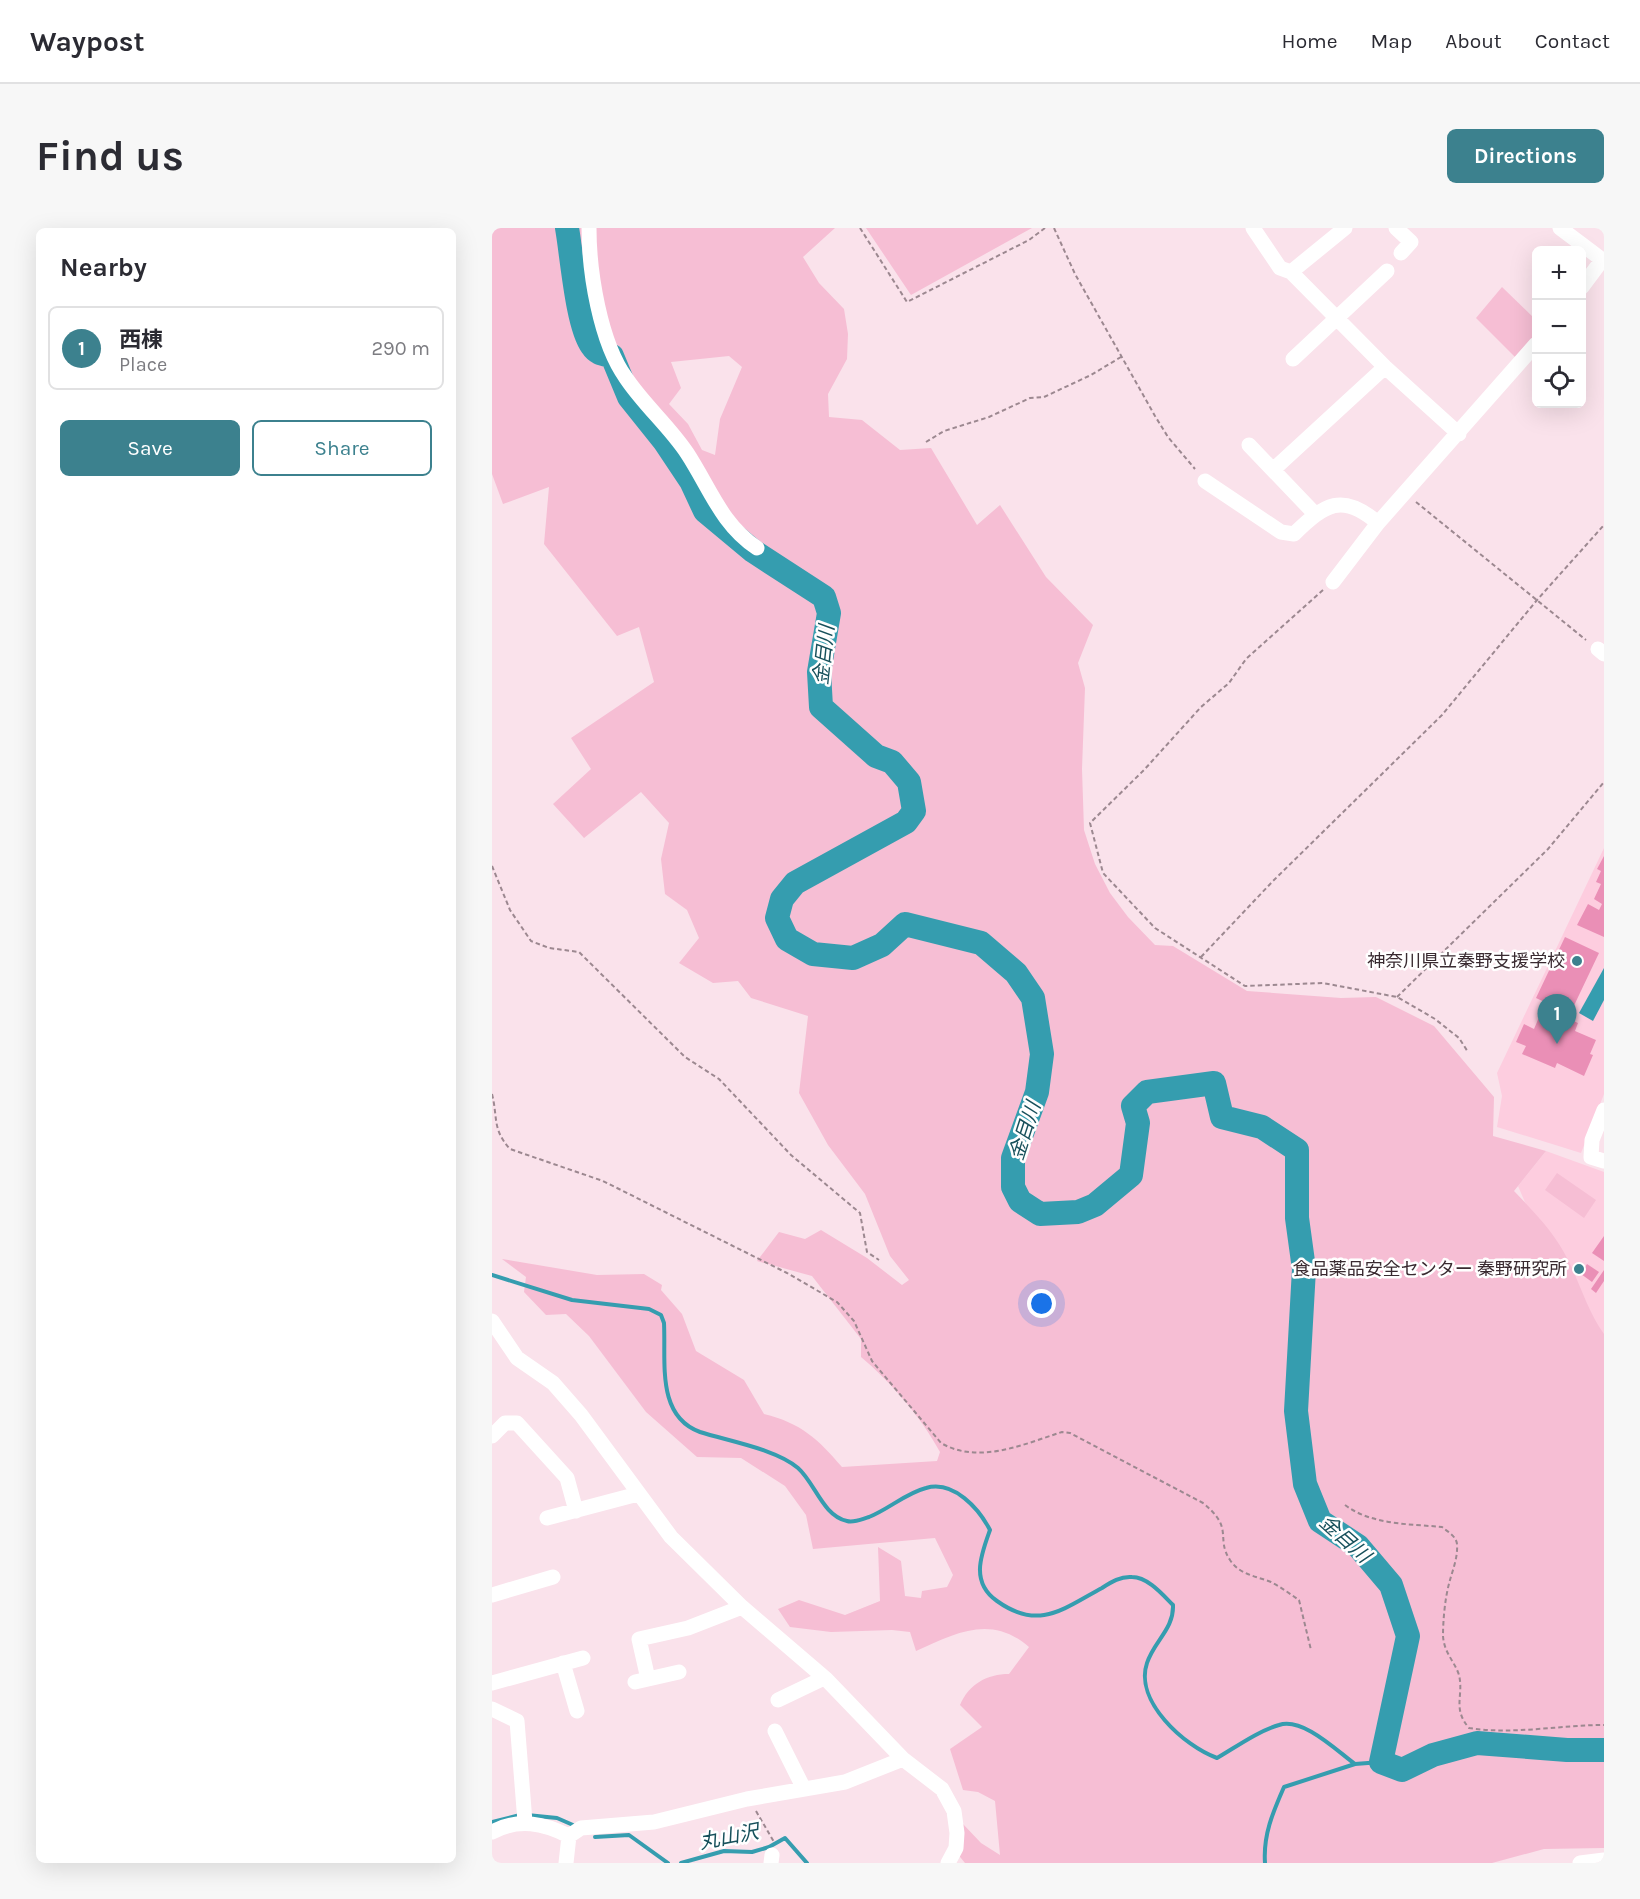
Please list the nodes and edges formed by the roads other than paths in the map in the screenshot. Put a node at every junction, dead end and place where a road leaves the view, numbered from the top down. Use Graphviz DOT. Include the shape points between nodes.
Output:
graph roads {
  1 [pos="589,228"];
  2 [pos="1253,228"];
  3 [pos="1345,228"];
  4 [pos="1396,228"];
  5 [pos="1560,228"];
  6 [pos="1401,253"];
  7 [pos="1603,261"];
  8 [pos="1387,271"];
  9 [pos="1291,272"];
  10 [pos="1586,282"];
  11 [pos="1337,319"];
  12 [pos="1532,349"];
  13 [pos="1293,359"];
  14 [pos="1385,367"];
  15 [pos="1459,434"];
  16 [pos="1249,445"];
  17 [pos="1273,470"];
  18 [pos="1205,481"];
  19 [pos="1315,514"];
  20 [pos="1378,524"];
  21 [pos="757,548"];
  22 [pos="1333,582"];
  23 [pos="1604,1110"];
  24 [pos="1604,1161"];
  25 [pos="494,1328"];
  26 [pos="492,1436"];
  27 [pos="638,1494"];
  28 [pos="576,1511"];
  29 [pos="547,1518"];
  30 [pos="553,1577"];
  31 [pos="492,1595"];
  32 [pos="742,1607"];
  33 [pos="583,1658"];
  34 [pos="564,1663"];
  35 [pos="679,1672"];
  36 [pos="824,1678"];
  37 [pos="492,1683"];
  38 [pos="778,1700"];
  39 [pos="492,1709"];
  40 [pos="577,1711"];
  41 [pos="775,1731"];
  42 [pos="903,1759"];
  43 [pos="804,1789"];
  44 [pos="525,1815"];
  45 [pos="492,1832"];
  46 [pos="569,1836"];
  47 [pos="1604,1860"];
  48 [pos="566,1863"];
  49 [pos="948,1863"];
  50 [pos="1580,1863"];
  1 -- 21 [label="street" via="592,284 605,333 624,377 683,448 738,536"];
  2 -- 9 [label="street" via="1280,268"];
  3 -- 9 [label="street"];
  4 -- 6 [label="street" via="1411,242"];
  5 -- 7 [label="street"];
  7 -- 10 [label="street"];
  8 -- 11 [label="street"];
  9 -- 11 [label="street"];
  11 -- 13 [label="street"];
  11 -- 14 [label="street"];
  12 -- 15 [label="street"];
  14 -- 15 [label="street"];
  14 -- 17 [label="street"];
  15 -- 20 [label="street"];
  16 -- 17 [label="street"];
  17 -- 19 [label="street"];
  18 -- 19 [label="street" via="1281,531 1294,534"];
  19 -- 20 [label="street" via="1343,504 1362,510"];
  20 -- 22 [label="street"];
  23 -- 24 [label="street" via="1592,1140 1591,1157"];
  25 -- 27 [label="street" via="517,1358 553,1383"];
  26 -- 28 [label="street" via="505,1423 517,1424 567,1478"];
  27 -- 28 [label="street"];
  27 -- 32 [label="street" via="671,1537"];
  28 -- 29 [label="street"];
  30 -- 31 [label="street"];
  32 -- 35 [label="street" via="688,1628 633,1640 641,1680"];
  32 -- 36 [label="street"];
  33 -- 34 [label="street"];
  34 -- 37 [label="street"];
  34 -- 40 [label="street"];
  36 -- 38 [label="street"];
  36 -- 42 [label="street"];
  39 -- 44 [label="street" via="517,1721"];
  41 -- 43 [label="street"];
  42 -- 43 [label="street" via="845,1782"];
  42 -- 49 [label="street" via="942,1789 954,1811 956,1848"];
  43 -- 46 [label="street" via="654,1822 581,1828"];
  44 -- 45 [label="street"];
  44 -- 46 [label="street"];
  46 -- 48 [label="street"];
  47 -- 50 [label="street"];
}
